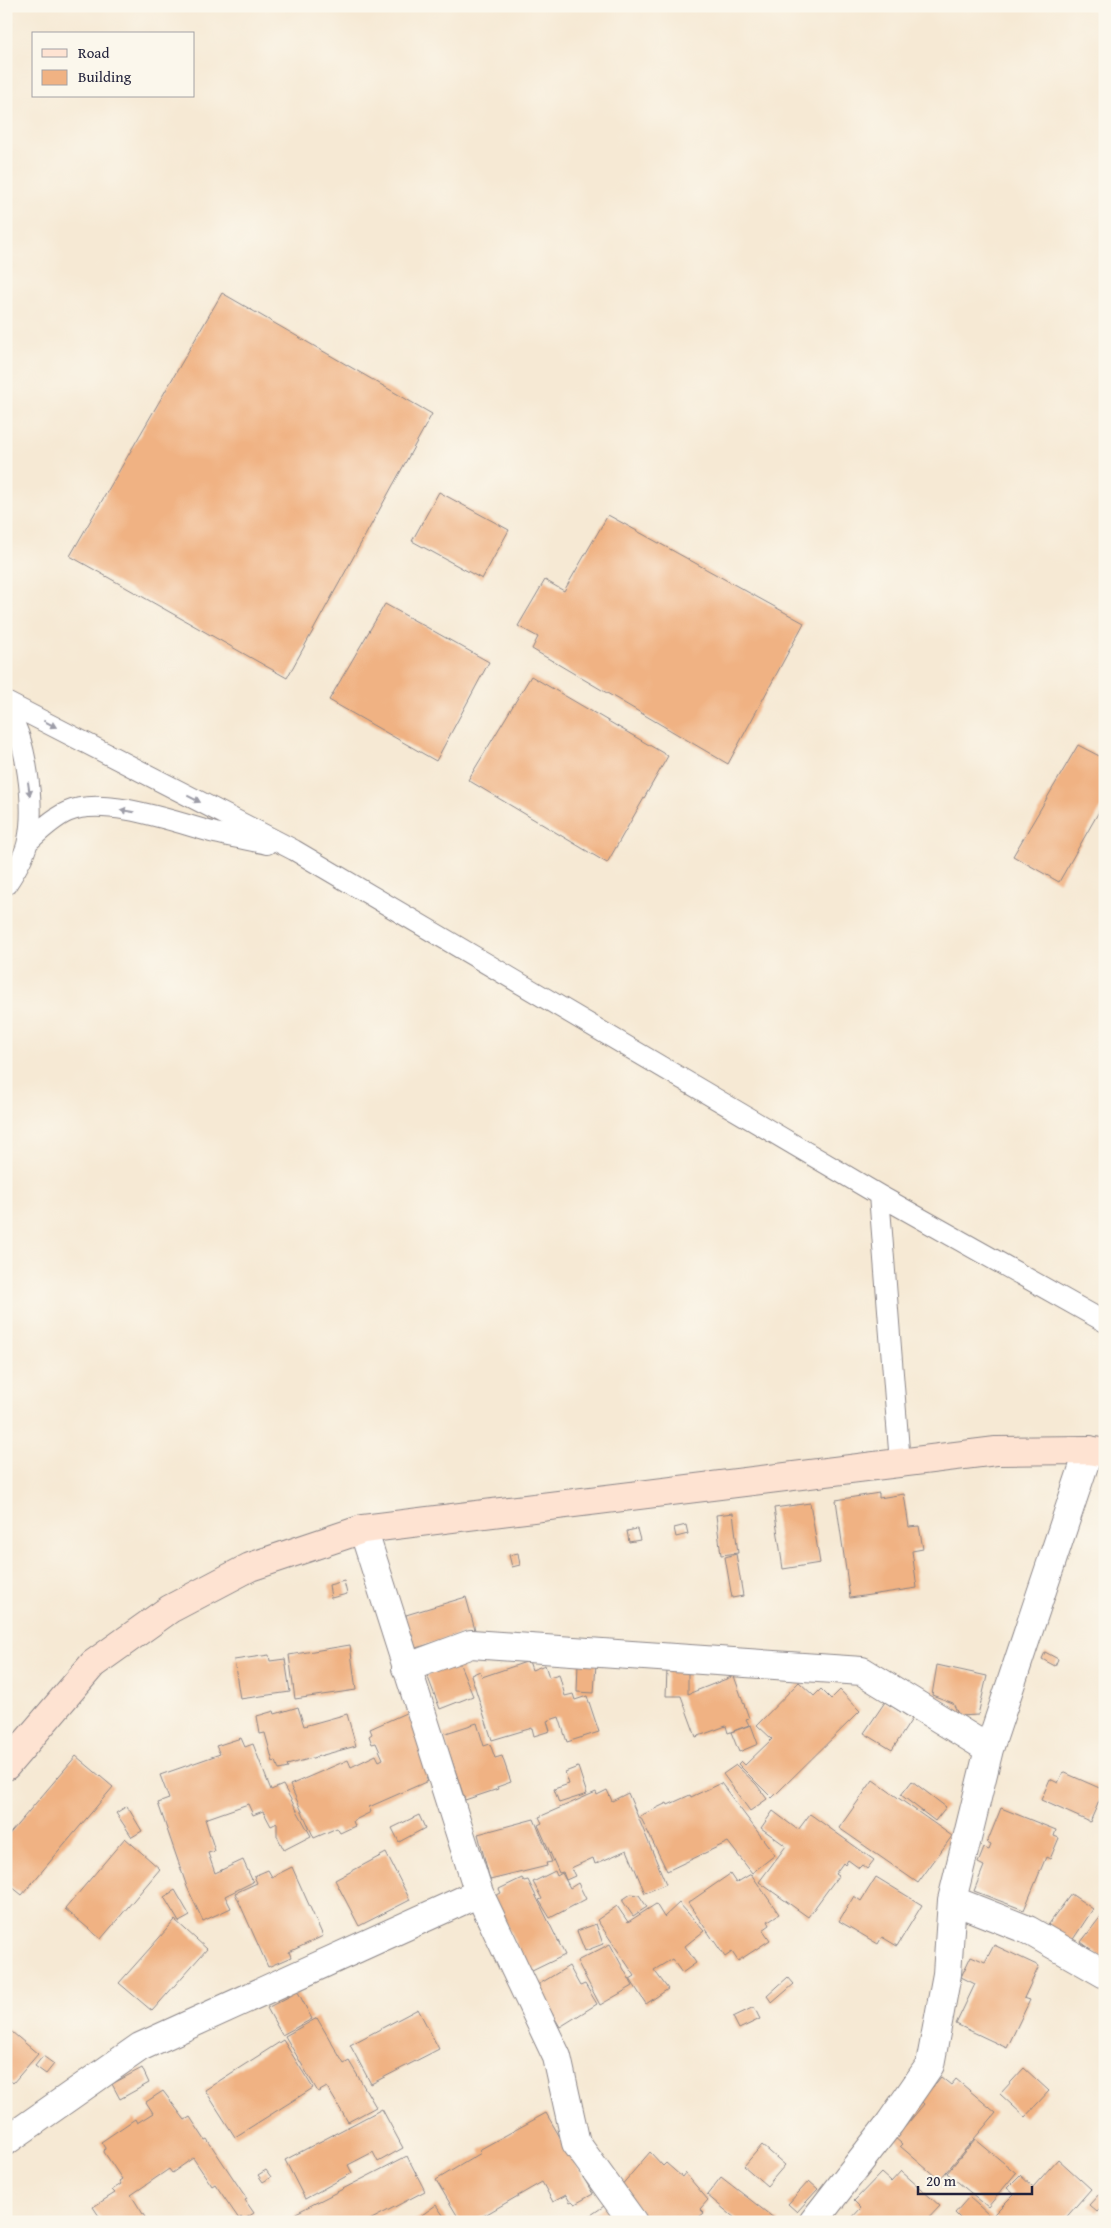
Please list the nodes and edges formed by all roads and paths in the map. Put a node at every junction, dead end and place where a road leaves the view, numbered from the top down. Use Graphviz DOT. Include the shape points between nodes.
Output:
graph roads {
  1 [pos="6,702"];
  2 [pos="6,710"];
  3 [pos="28,842"];
  4 [pos="294,850"];
  5 [pos="6,885"];
  6 [pos="879,1195"];
  7 [pos="1105,1322"];
  8 [pos="1097,1451"];
  9 [pos="900,1463"];
  10 [pos="363,1529"];
  11 [pos="406,1668"];
  12 [pos="989,1749"];
  13 [pos="6,1766"];
  14 [pos="479,1893"];
  15 [pos="952,1900"];
  16 [pos="1105,1974"];
  17 [pos="6,2141"];
  18 [pos="633,2222"];
  19 [pos="813,2222"];
  1 -- 4 [label="lane, one-way"];
  2 -- 3 [label="lane, one-way" via="14,719 22,742 31,807"];
  4 -- 3 [label="lane, one-way" via="215,833 171,819 91,806 68,811"];
  3 -- 5 [label="lane"];
  4 -- 6 [label="lane"];
  6 -- 7 [label="lane"];
  6 -- 9 [label="lane"];
  8 -- 9 [label="street" via="996,1451"];
  8 -- 12 [label="street"];
  9 -- 10 [label="street"];
  10 -- 11 [label="street"];
  10 -- 13 [label="street" via="250,1567 170,1610 93,1664"];
  11 -- 12 [label="street" via="471,1644 862,1671"];
  11 -- 14 [label="street"];
  12 -- 15 [label="street"];
  14 -- 17 [label="street" via="140,2047"];
  14 -- 18 [label="street" via="557,2057 576,2143"];
  15 -- 16 [label="street" via="1028,1930"];
  15 -- 19 [label="street" via="947,1974 930,2064 890,2124"];
}
